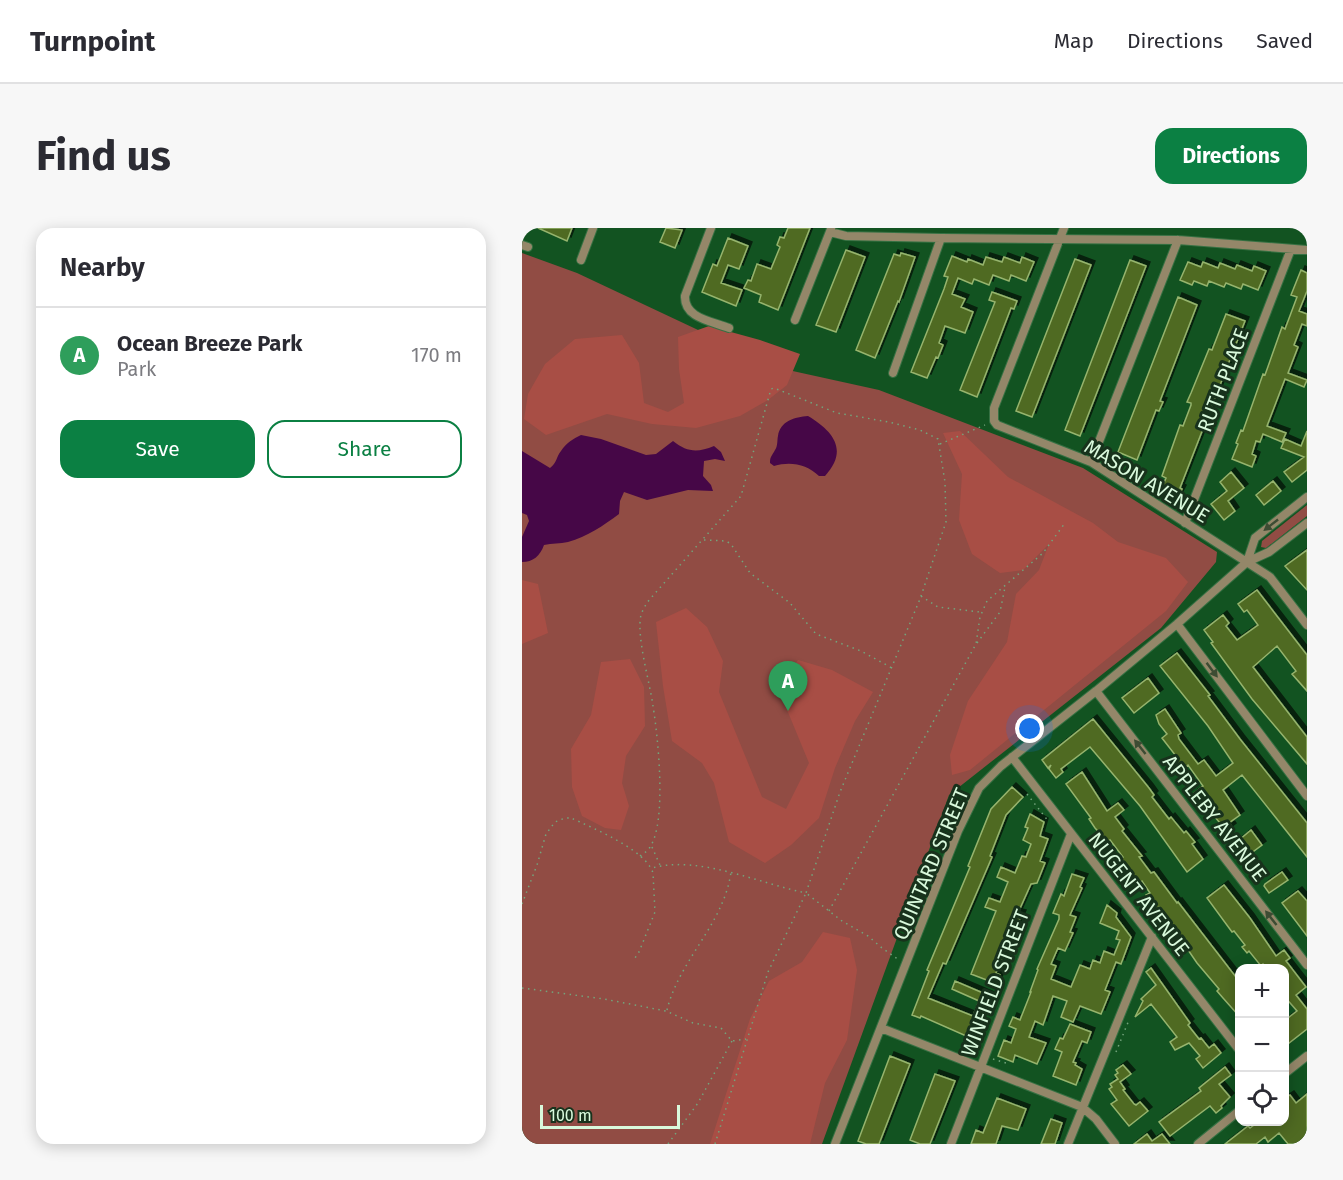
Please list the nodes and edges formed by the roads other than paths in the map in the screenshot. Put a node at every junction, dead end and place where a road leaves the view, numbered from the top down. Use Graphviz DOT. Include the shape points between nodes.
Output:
graph roads {
  1 [pos="593,228"];
  2 [pos="711,228"];
  3 [pos="1064,228"];
  4 [pos="831,230"];
  5 [pos="941,238"];
  6 [pos="1060,239"];
  7 [pos="1178,240"];
  8 [pos="1291,249"];
  9 [pos="1307,250"];
  10 [pos="581,260"];
  11 [pos="795,320"];
  12 [pos="729,328"];
  13 [pos="892,373"];
  14 [pos="1091,462"];
  15 [pos="1307,497"];
  16 [pos="1185,523"];
  17 [pos="1307,523"];
  18 [pos="1247,562"];
  19 [pos="1177,624"];
  20 [pos="1307,625"];
  21 [pos="1096,691"];
  22 [pos="1012,757"];
  23 [pos="1307,796"];
  24 [pos="1071,834"];
  25 [pos="1152,937"];
  26 [pos="1307,965"];
  27 [pos="881,1028"];
  28 [pos="1235,1043"];
  29 [pos="1307,1056"];
  30 [pos="980,1066"];
  31 [pos="1287,1072"];
  32 [pos="1082,1107"];
  33 [pos="1235,1113"];
  34 [pos="835,1144"];
  35 [pos="951,1144"];
  36 [pos="1068,1144"];
  37 [pos="1115,1144"];
  38 [pos="1198,1144"];
  1 -- 10 [label="street"];
  2 -- 12 [label="street" via="685,296 686,307 694,315"];
  3 -- 6 [label="street"];
  4 -- 5 [label="street" via="846,236"];
  4 -- 11 [label="street"];
  5 -- 6 [label="street"];
  5 -- 13 [label="street"];
  6 -- 7 [label="street"];
  6 -- 14 [label="street, MASON AVENUE" via="994,408 994,421 1002,429"];
  7 -- 8 [label="street"];
  7 -- 14 [label="street"];
  8 -- 9 [label="street"];
  8 -- 16 [label="street, RUTH PLACE"];
  14 -- 16 [label="street, MASON AVENUE"];
  15 -- 18 [label="street, QUINTARD STREET, one-way" via="1255,538"];
  16 -- 18 [label="street, MASON AVENUE"];
  17 -- 18 [label="street, QUINTARD STREET" via="1269,552"];
  18 -- 19 [label="street, QUINTARD STREET"];
  18 -- 20 [label="street, MASON AVENUE" via="1270,576"];
  19 -- 21 [label="street, QUINTARD STREET"];
  19 -- 23 [label="street, one-way"];
  21 -- 22 [label="street, QUINTARD STREET"];
  26 -- 21 [label="street, APPLEBY AVENUE, one-way"];
  22 -- 24 [label="street, NUGENT AVENUE"];
  22 -- 27 [label="street, QUINTARD STREET" via="985,782 966,813"];
  24 -- 25 [label="street, NUGENT AVENUE"];
  24 -- 30 [label="street, WINFIELD STREET"];
  25 -- 28 [label="street, NUGENT AVENUE"];
  25 -- 32 [label="street"];
  27 -- 30 [label="street"];
  27 -- 34 [label="street, QUINTARD STREET"];
  29 -- 31 [label="street"];
  30 -- 32 [label="street"];
  30 -- 35 [label="street, WINFIELD STREET"];
  32 -- 36 [label="street"];
  32 -- 37 [label="street"];
  33 -- 38 [label="street"];
}
